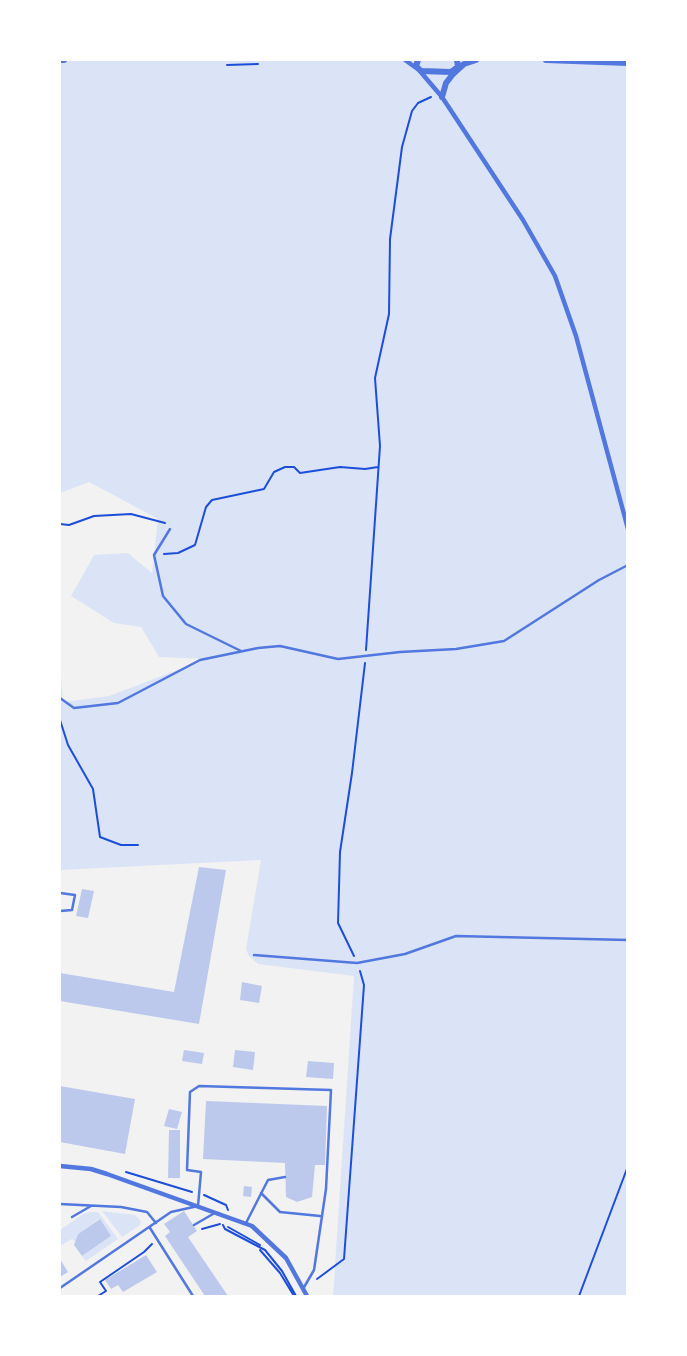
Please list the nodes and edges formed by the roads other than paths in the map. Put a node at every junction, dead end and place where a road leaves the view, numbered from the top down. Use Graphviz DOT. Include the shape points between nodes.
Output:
graph roads {
  1 [pos="405,60"];
  2 [pos="418,60"];
  3 [pos="457,60"];
  4 [pos="476,60"];
  5 [pos="546,60"];
  6 [pos="628,62"];
  7 [pos="419,70"];
  8 [pos="457,70"];
  9 [pos="440,95"];
  10 [pos="628,528"];
  11 [pos="170,529"];
  12 [pos="628,565"];
  13 [pos="242,651"];
  14 [pos="60,698"];
  15 [pos="60,893"];
  16 [pos="60,911"];
  17 [pos="628,940"];
  18 [pos="254,955"];
  19 [pos="60,1166"];
  20 [pos="285,1177"];
  21 [pos="261,1193"];
  22 [pos="60,1204"];
  23 [pos="91,1206"];
  24 [pos="198,1206"];
  25 [pos="216,1213"];
  26 [pos="320,1216"];
  27 [pos="72,1217"];
  28 [pos="156,1223"];
  29 [pos="246,1223"];
  30 [pos="194,1225"];
  31 [pos="149,1228"];
  32 [pos="60,1288"];
  33 [pos="303,1289"];
  34 [pos="193,1297"];
  35 [pos="307,1297"];
  1 -- 7 [label="street"];
  2 -- 7 [label="street"];
  3 -- 8 [label="street"];
  4 -- 8 [label="street"];
  5 -- 6 [label="street"];
  7 -- 8 [label="street"];
  7 -- 9 [label="street"];
  8 -- 9 [label="street"];
  9 -- 10 [label="street" via="523,220 559,284"];
  11 -- 13 [label="lane" via="154,555 163,596 186,624"];
  12 -- 13 [label="lane" via="504,641 338,659 279,646"];
  13 -- 14 [label="lane" via="200,660 118,703 74,708"];
  15 -- 16 [label="lane" via="75,895 72,910"];
  17 -- 18 [label="lane" via="456,936 405,954 357,963"];
  19 -- 24 [label="street" via="91,1169"];
  20 -- 21 [label="lane" via="268,1180"];
  21 -- 26 [label="lane" via="280,1212"];
  21 -- 29 [label="lane"];
  22 -- 23 [label="lane"];
  23 -- 27 [label="lane"];
  23 -- 28 [label="lane" via="147,1212"];
  24 -- 25 [label="street"];
  24 -- 26 [label="lane" via="201,1172 187,1170 190,1092 199,1086 331,1090 326,1189"];
  24 -- 28 [label="lane" via="171,1212"];
  25 -- 29 [label="street"];
  25 -- 30 [label="lane"];
  26 -- 33 [label="lane" via="314,1270"];
  28 -- 31 [label="lane"];
  29 -- 33 [label="street" via="286,1258"];
  31 -- 32 [label="lane"];
  31 -- 34 [label="lane"];
  33 -- 35 [label="street"];
}
